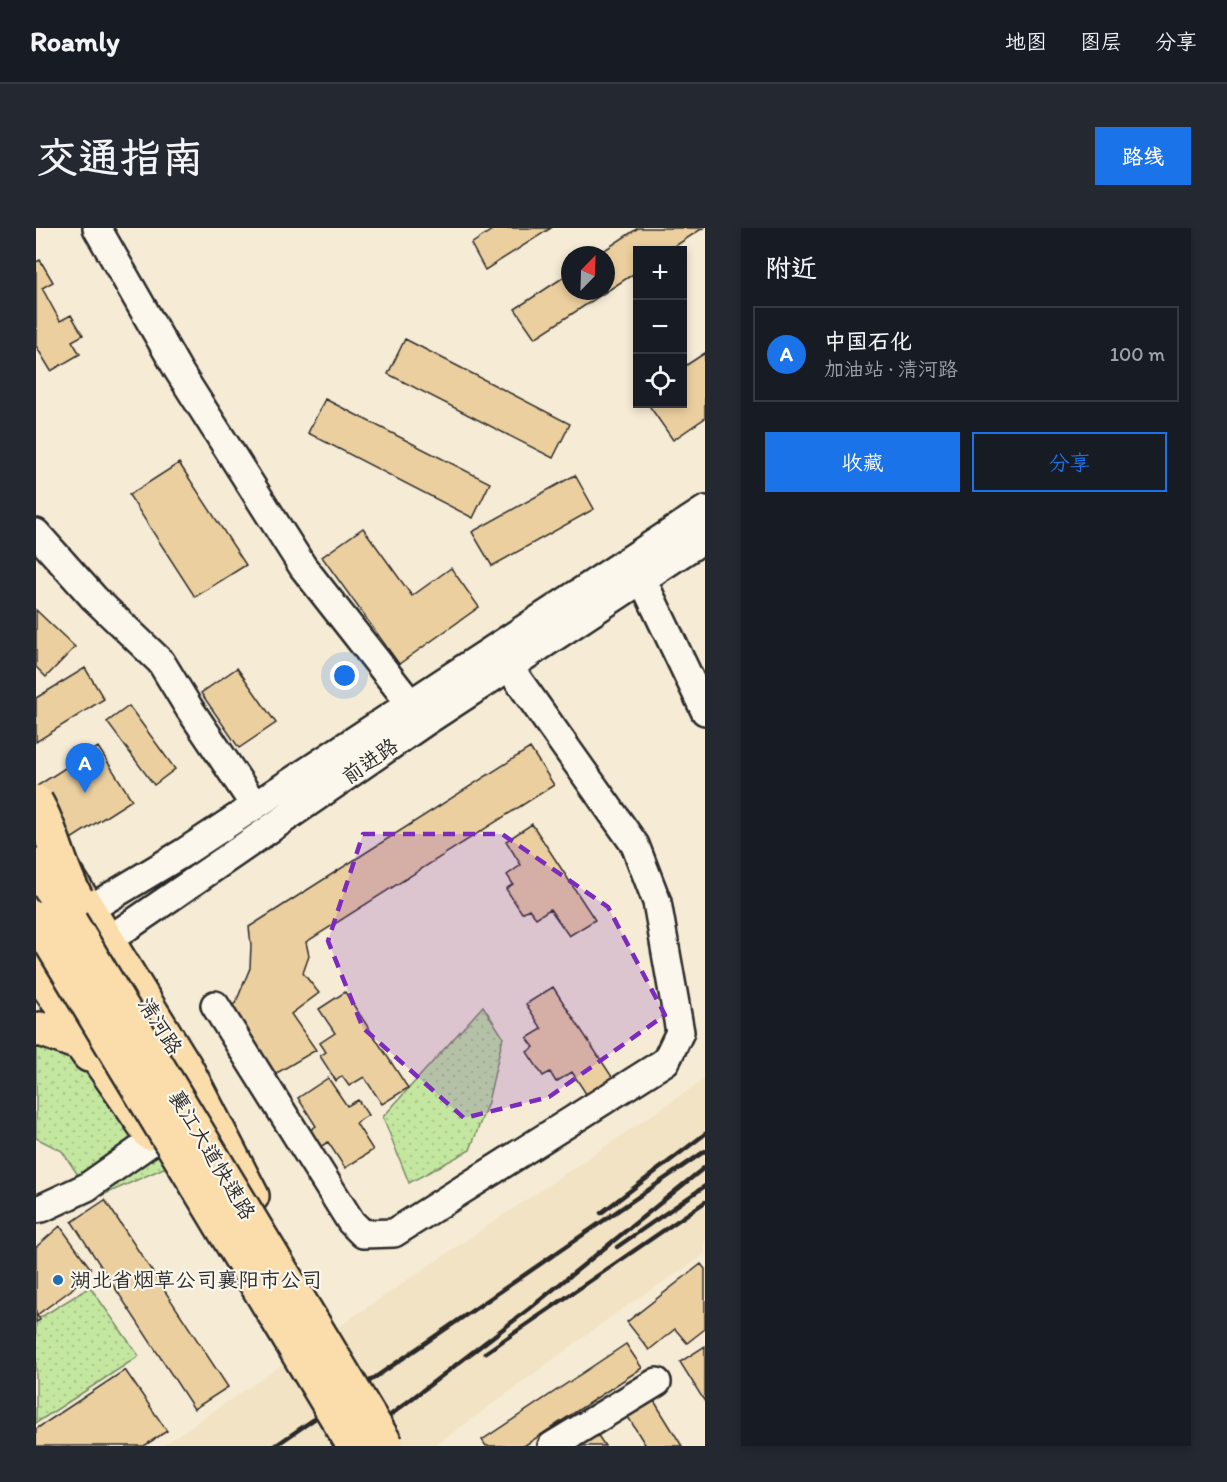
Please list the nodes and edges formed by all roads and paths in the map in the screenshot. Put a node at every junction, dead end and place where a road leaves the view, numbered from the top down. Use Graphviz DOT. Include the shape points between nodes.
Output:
graph roads {
  1 [pos="97,228"];
  2 [pos="705,510"];
  3 [pos="36,533"];
  4 [pos="705,538"];
  5 [pos="642,579"];
  6 [pos="509,667"];
  7 [pos="705,711"];
  8 [pos="417,713"];
  9 [pos="36,802"];
  10 [pos="255,806"];
  11 [pos="36,825"];
  12 [pos="36,865"];
  13 [pos="88,910"];
  14 [pos="36,918"];
  15 [pos="108,941"];
  16 [pos="36,942"];
  17 [pos="39,979"];
  18 [pos="215,1005"];
  19 [pos="36,1030"];
  20 [pos="123,1095"];
  21 [pos="154,1139"];
  22 [pos="231,1186"];
  23 [pos="36,1209"];
  24 [pos="312,1294"];
  25 [pos="268,1323"];
  26 [pos="657,1382"];
  27 [pos="354,1446"];
  28 [pos="387,1446"];
  29 [pos="552,1446"];
  1 -- 8 [label="street" via="178,370 303,567"];
  2 -- 8 [label="street, 前进路"];
  3 -- 10 [label="street" via="94,598 161,662"];
  4 -- 5 [label="street, 前进路"];
  5 -- 6 [label="street, 前进路"];
  5 -- 7 [label="street"];
  6 -- 8 [label="street, 前进路"];
  6 -- 18 [label="street" via="635,845 657,902 680,1032 666,1061 394,1233 363,1234 351,1222"];
  8 -- 10 [label="street, 前进路"];
  8 -- 15 [label="street, 前进路"];
  9 -- 22 [label="main road, bridge" via="69,886 179,1067"];
  10 -- 13 [label="street, 前进路"];
  11 -- 13 [label="main road, 清河路"];
  12 -- 22 [label="main road, 襄江大道快速路, bridge"];
  13 -- 15 [label="main road, 清河路"];
  13 -- 16 [label="main road, 前进路"];
  14 -- 27 [label="main road, 襄江大道快速路, bridge"];
  15 -- 17 [label="main road, 前进路"];
  15 -- 24 [label="main road, 清河路" via="186,1068 251,1195"];
  17 -- 20 [label="main road"];
  19 -- 20 [label="main road" via="81,1044"];
  20 -- 21 [label="main road"];
  21 -- 23 [label="street" via="87,1186"];
  21 -- 25 [label="main road"];
  22 -- 28 [label="main road, 襄江大道快速路, bridge"];
  26 -- 29 [label="street"];
}
